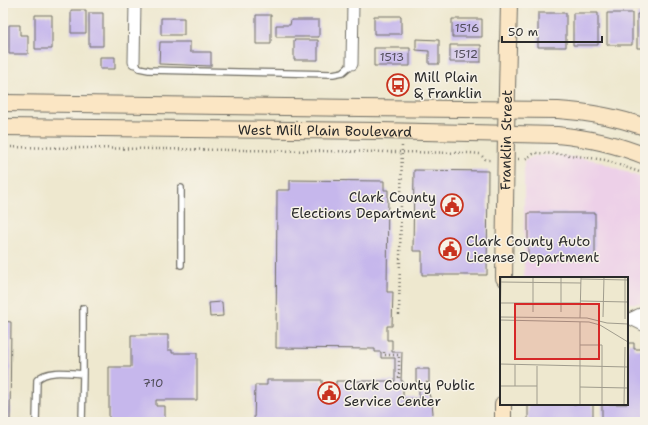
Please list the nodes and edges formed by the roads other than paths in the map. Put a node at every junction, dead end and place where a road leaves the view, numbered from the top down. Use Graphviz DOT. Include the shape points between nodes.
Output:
graph roads {
  1 [pos="135,3"];
  2 [pos="353,3"];
  3 [pos="509,3"];
  4 [pos="134,62"];
  5 [pos="352,64"];
  6 [pos="3,103"];
  7 [pos="506,109"];
  8 [pos="3,127"];
  9 [pos="645,128"];
  10 [pos="506,134"];
  11 [pos="645,156"];
  12 [pos="181,188"];
  13 [pos="181,265"];
  14 [pos="504,277"];
  15 [pos="83,308"];
  16 [pos="645,313"];
  17 [pos="629,319"];
  18 [pos="645,325"];
  19 [pos="83,374"];
  20 [pos="503,405"];
  21 [pos="36,422"];
  22 [pos="82,422"];
  23 [pos="503,422"];
  1 -- 4 [label="street"];
  2 -- 5 [label="street"];
  3 -- 7 [label="main road, Franklin Street"];
  4 -- 5 [label="lane" via="139,68 149,70 333,74 342,72"];
  6 -- 7 [label="main road, West Mill Plain Boulevard"];
  7 -- 9 [label="main road, West Mill Plain Boulevard" via="576,111 612,117"];
  7 -- 10 [label="main road, Franklin Street"];
  8 -- 10 [label="main road, West Mill Plain Boulevard"];
  10 -- 11 [label="main road, West Mill Plain Boulevard" via="577,137 606,142"];
  10 -- 14 [label="main road, Franklin Street"];
  12 -- 13 [label="lane"];
  15 -- 19 [label="lane"];
  16 -- 17 [label="street"];
  17 -- 18 [label="street"];
  19 -- 21 [label="lane" via="41,375 38,380"];
  19 -- 22 [label="lane"];
  20 -- 23 [label="main road"];
}
